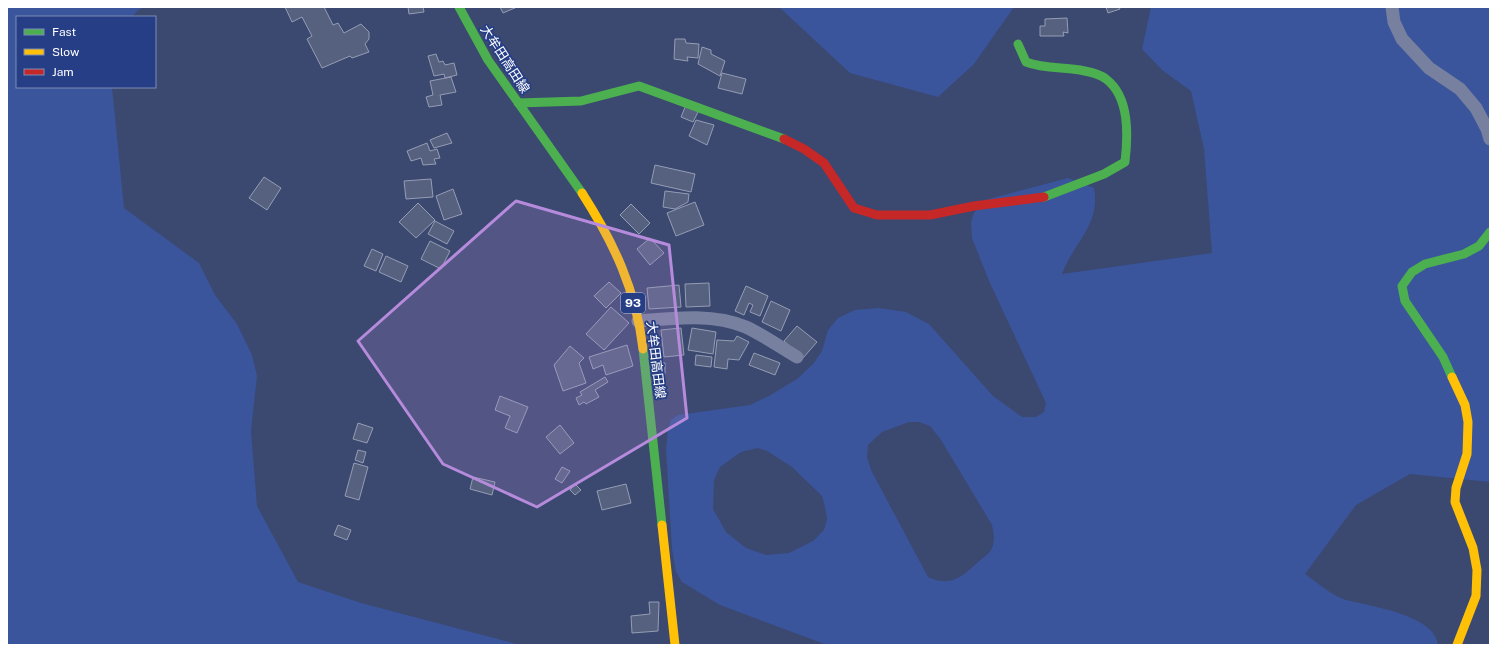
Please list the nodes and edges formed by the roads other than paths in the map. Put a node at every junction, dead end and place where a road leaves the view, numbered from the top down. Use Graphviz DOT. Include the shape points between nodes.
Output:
graph roads {
  1 [pos="459,7"];
  2 [pos="1392,7"];
  3 [pos="1018,44"];
  4 [pos="518,103"];
  5 [pos="1490,139"];
  6 [pos="1490,232"];
  7 [pos="638,321"];
  8 [pos="797,357"];
  9 [pos="675,645"];
  10 [pos="1457,645"];
  1 -- 4 [label="street, 大牟田高田線 / 93" via="474,37"];
  2 -- 5 [label="street" via="1394,22 1402,39 1429,68 1460,90 1476,108"];
  3 -- 4 [label="street" via="1026,62 1038,68 1079,70 1108,80 1120,98 1127,122 1125,162 1104,174 1044,197 974,206 930,215 877,215 854,208 824,163 804,149 639,86 581,101"];
  4 -- 7 [label="street, 大牟田高田線 / 93" via="584,196 603,228 622,264"];
  6 -- 10 [label="street" via="1479,246 1464,254 1425,264 1412,272 1402,286 1405,302 1443,357 1464,405 1468,422 1467,454 1456,488 1455,502 1473,548 1477,570 1476,596"];
  7 -- 8 [label="street" via="675,318 722,320 746,328"];
  7 -- 9 [label="street, 大牟田高田線 / 93" via="643,347"];
}
